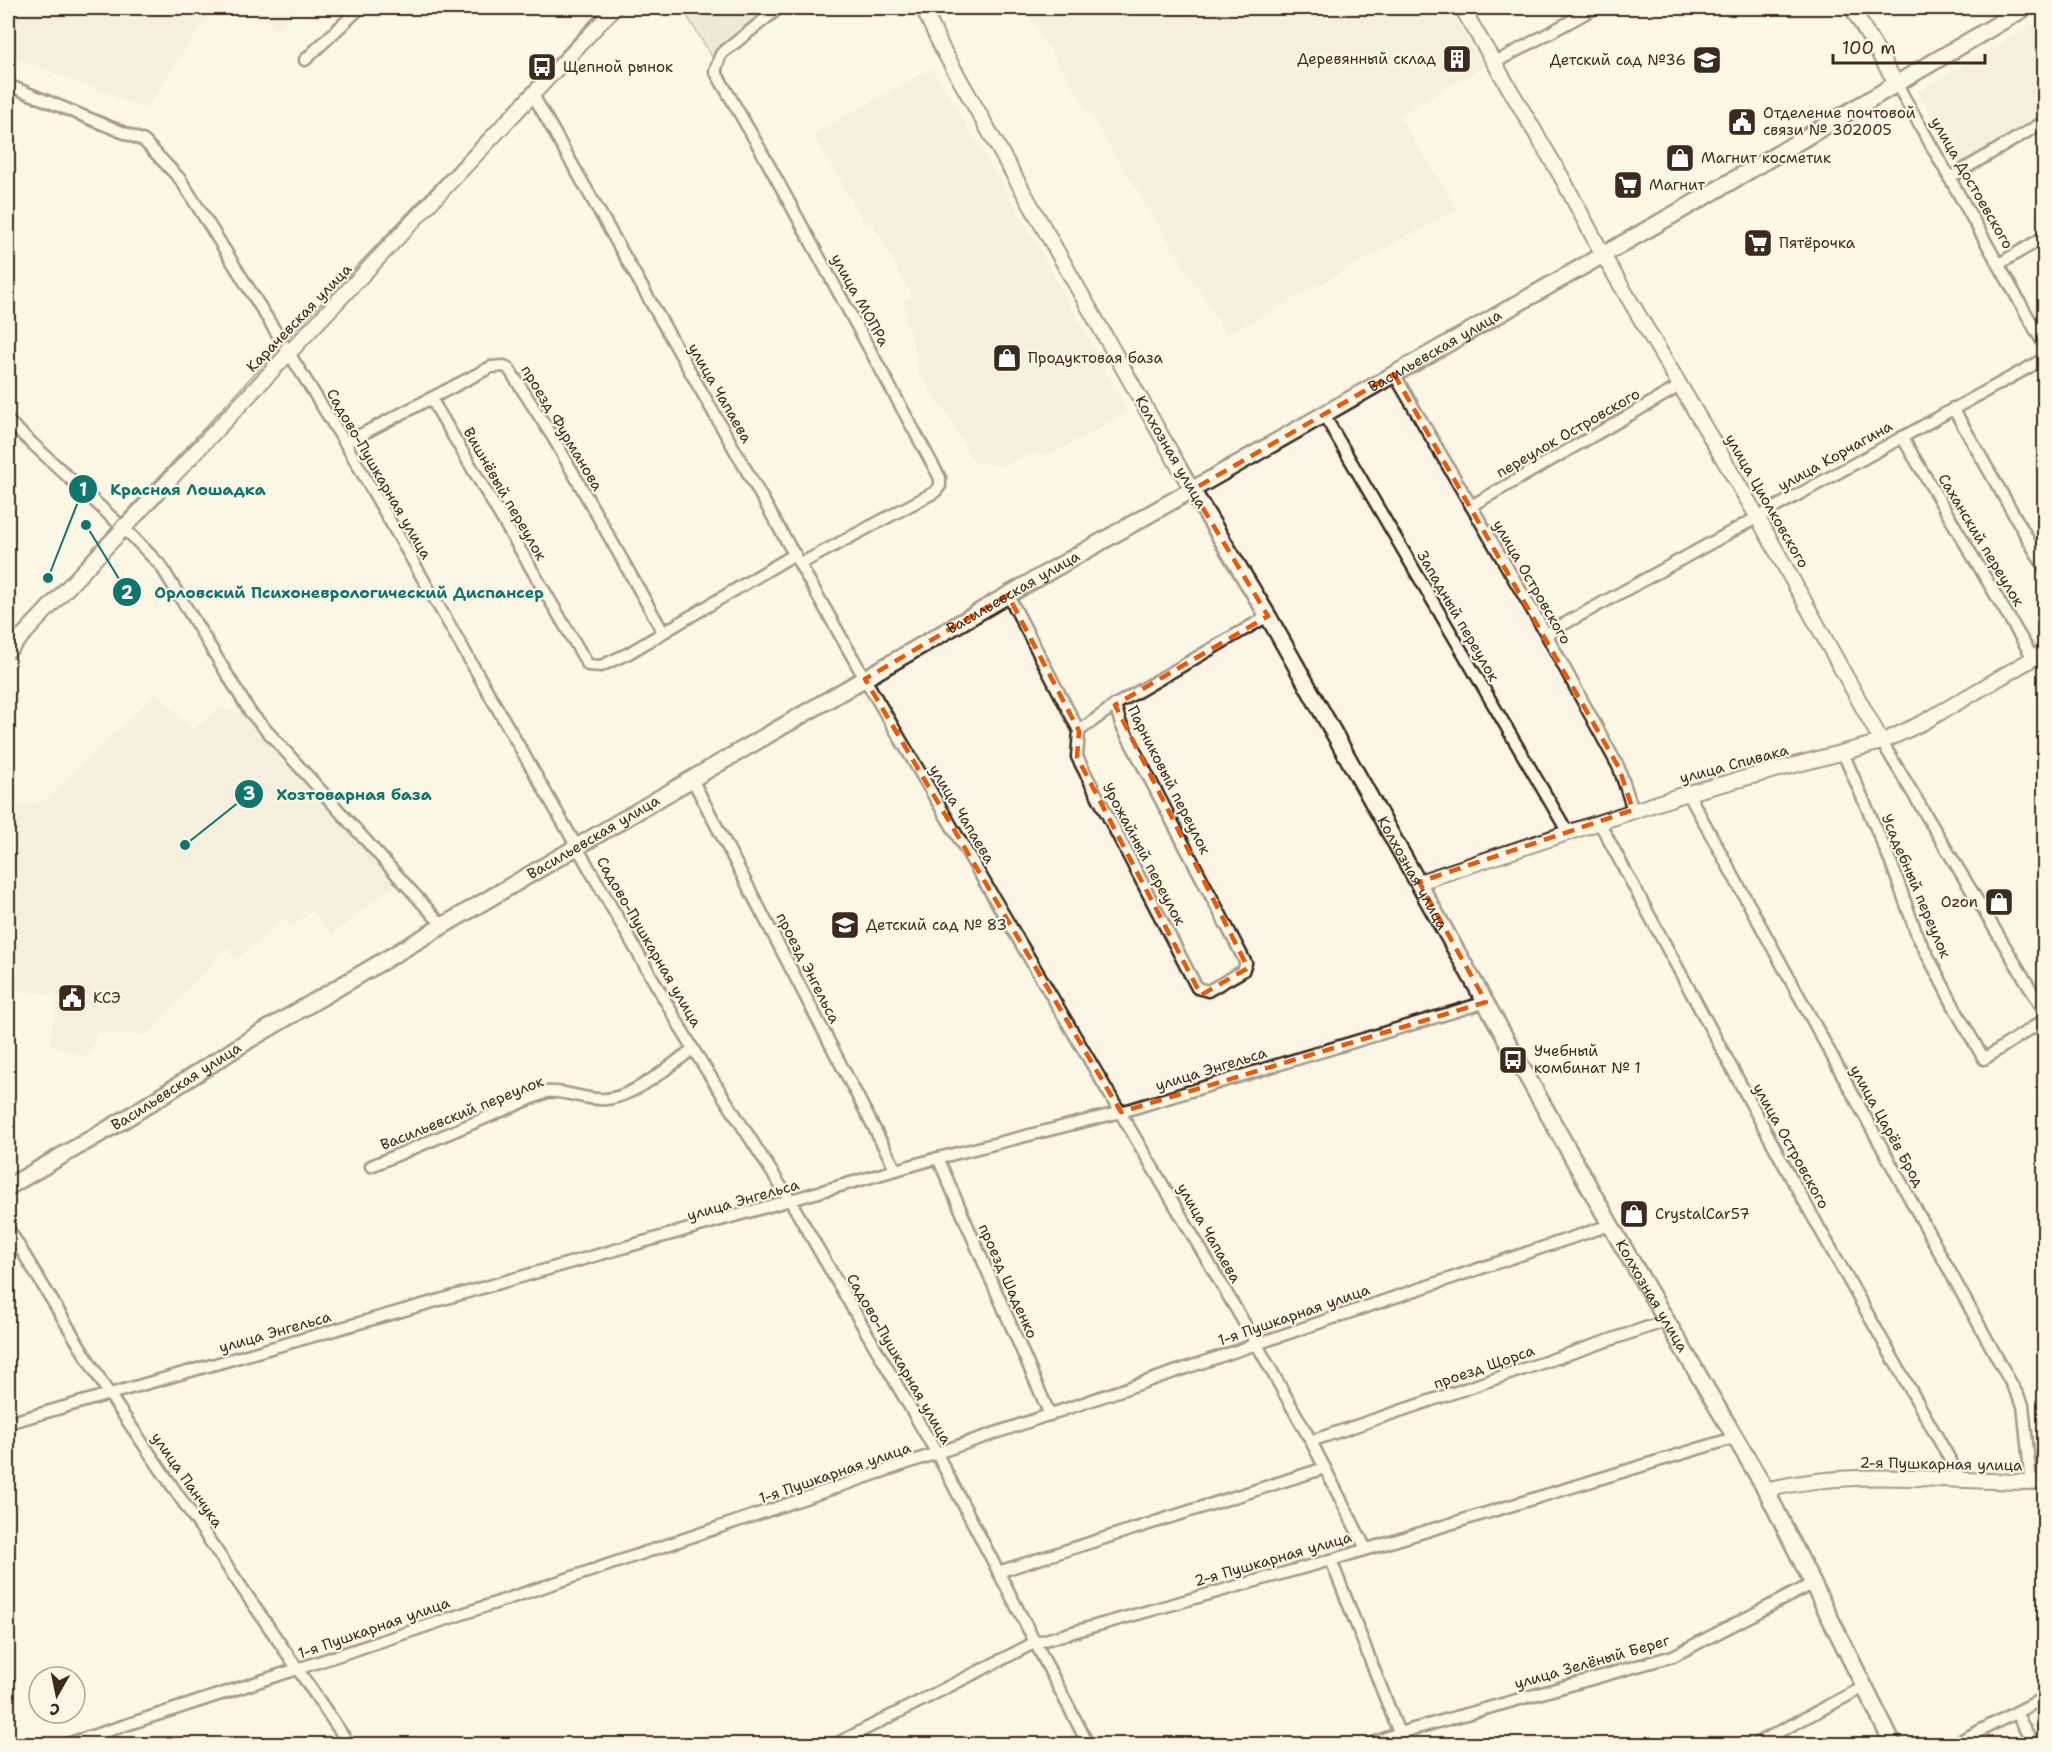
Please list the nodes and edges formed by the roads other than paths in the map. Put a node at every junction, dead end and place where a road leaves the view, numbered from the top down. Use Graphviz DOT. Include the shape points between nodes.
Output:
graph roads {
  1 [pos="360,8"];
  2 [pos="614,8"];
  3 [pos="779,8"];
  4 [pos="923,8"];
  5 [pos="1462,8"];
  6 [pos="1595,8"];
  7 [pos="1852,8"];
  8 [pos="2025,8"];
  9 [pos="305,60"];
  10 [pos="1494,63"];
  11 [pos="1896,83"];
  12 [pos="8,85"];
  13 [pos="533,94"];
  14 [pos="2044,123"];
  15 [pos="1949,178"];
  16 [pos="2044,237"];
  17 [pos="1603,255"];
  18 [pos="1999,264"];
  19 [pos="2044,345"];
  20 [pos="290,352"];
  21 [pos="2044,359"];
  22 [pos="1394,374"];
  23 [pos="1680,386"];
  24 [pos="432,400"];
  25 [pos="1953,408"];
  26 [pos="1324,415"];
  27 [pos="8,421"];
  28 [pos="1902,437"];
  29 [pos="345,443"];
  30 [pos="1192,490"];
  31 [pos="1471,506"];
  32 [pos="1757,516"];
  33 [pos="122,527"];
  34 [pos="797,559"];
  35 [pos="2044,567"];
  36 [pos="1008,596"];
  37 [pos="1268,615"];
  38 [pos="663,632"];
  39 [pos="1546,634"];
  40 [pos="8,651"];
  41 [pos="2039,655"];
  42 [pos="588,665"];
  43 [pos="865,680"];
  44 [pos="1115,705"];
  45 [pos="1079,731"];
  46 [pos="1882,742"];
  47 [pos="1843,753"];
  48 [pos="692,779"];
  49 [pos="1688,793"];
  50 [pos="1633,810"];
  51 [pos="1599,822"];
  52 [pos="1567,831"];
  53 [pos="577,847"];
  54 [pos="1419,882"];
  55 [pos="443,926"];
  56 [pos="1197,988"];
  57 [pos="1486,1002"];
  58 [pos="2044,1011"];
  59 [pos="2044,1020"];
  60 [pos="693,1049"];
  61 [pos="1120,1112"];
  62 [pos="938,1158"];
  63 [pos="371,1166"];
  64 [pos="896,1170"];
  65 [pos="8,1188"];
  66 [pos="791,1202"];
  67 [pos="1610,1225"];
  68 [pos="8,1228"];
  69 [pos="1666,1321"];
  70 [pos="1256,1343"];
  71 [pos="109,1394"];
  72 [pos="1050,1415"];
  73 [pos="8,1423"];
  74 [pos="1734,1438"];
  75 [pos="1311,1441"];
  76 [pos="937,1454"];
  77 [pos="1325,1468"];
  78 [pos="1962,1480"];
  79 [pos="2038,1482"];
  80 [pos="1766,1490"];
  81 [pos="1366,1549"];
  82 [pos="1331,1560"];
  83 [pos="998,1572"];
  84 [pos="1812,1584"];
  85 [pos="1034,1643"];
  86 [pos="299,1670"];
  87 [pos="1864,1687"];
  88 [pos="2044,1698"];
  89 [pos="2016,1713"];
  90 [pos="1399,1733"];
  91 [pos="67,1744"];
  92 [pos="348,1744"];
  93 [pos="836,1744"];
  94 [pos="1088,1744"];
  95 [pos="1371,1744"];
  96 [pos="1756,1744"];
  97 [pos="1893,1744"];
  98 [pos="1954,1744"];
  99 [pos="2033,1744"];
  1 -- 9 [label="street"];
  2 -- 13 [label="street, Карачевская улица"];
  3 -- 34 [label="street, улица МОПРа" via="721,54 715,71 940,478 935,492"];
  4 -- 30 [label="street, Колхозная улица"];
  5 -- 10 [label="street, улица Циолковского"];
  6 -- 10 [label="street"];
  7 -- 11 [label="street, улица Достоевского"];
  8 -- 11 [label="main road, Васильевская улица"];
  10 -- 17 [label="street, улица Циолковского"];
  11 -- 15 [label="street, улица Достоевского"];
  11 -- 17 [label="main road, Васильевская улица"];
  12 -- 20 [label="street, Садово-Пушкарная улица" via="144,141 180,179"];
  13 -- 20 [label="street, Карачевская улица"];
  13 -- 34 [label="street, улица Чапаева"];
  14 -- 15 [label="street"];
  15 -- 18 [label="street, улица Достоевского"];
  16 -- 18 [label="street"];
  17 -- 22 [label="main road, Васильевская улица"];
  17 -- 23 [label="street, улица Циолковского"];
  18 -- 19 [label="street, улица Достоевского"];
  20 -- 29 [label="street, Садово-Пушкарная улица"];
  20 -- 33 [label="street, Карачевская улица"];
  21 -- 25 [label="street, улица Корчагина"];
  22 -- 26 [label="main road, Васильевская улица"];
  22 -- 31 [label="street, улица Островского"];
  23 -- 31 [label="street, переулок Островского"];
  23 -- 32 [label="street, улица Циолковского"];
  24 -- 29 [label="street, проезд Фурманова"];
  24 -- 38 [label="street, проезд Фурманова" via="491,367 509,369 554,439"];
  24 -- 42 [label="street, Вишнёвый переулок"];
  25 -- 28 [label="street, улица Корчагина"];
  25 -- 35 [label="street"];
  26 -- 30 [label="main road, Васильевская улица"];
  26 -- 52 [label="street, Западный переулок"];
  27 -- 33 [label="street"];
  28 -- 32 [label="street, улица Корчагина"];
  28 -- 41 [label="street, Саханский переулок"];
  29 -- 53 [label="street, Садово-Пушкарная улица"];
  30 -- 36 [label="main road, Васильевская улица"];
  30 -- 37 [label="main road, Колхозная улица"];
  31 -- 39 [label="street, улица Островского"];
  32 -- 39 [label="street, улица Корчагина"];
  32 -- 46 [label="street, улица Циолковского"];
  33 -- 40 [label="street, Карачевская улица"];
  33 -- 55 [label="street" via="161,566 250,712"];
  34 -- 38 [label="street, улица МОПРа"];
  34 -- 43 [label="street, улица Чапаева"];
  36 -- 43 [label="main road, Васильевская улица"];
  36 -- 45 [label="street, Урожайный переулок"];
  37 -- 44 [label="street, Парниковый переулок"];
  37 -- 54 [label="main road, Колхозная улица"];
  38 -- 42 [label="street, улица МОПРа" via="601,666"];
  39 -- 50 [label="street, улица Островского" via="1619,768"];
  41 -- 46 [label="street, улица Спивака"];
  43 -- 48 [label="main road, Васильевская улица"];
  43 -- 61 [label="street, улица Чапаева"];
  44 -- 45 [label="street"];
  44 -- 56 [label="street, Парниковый переулок" via="1121,724 1246,963 1243,971 1208,991"];
  45 -- 56 [label="street, Урожайный переулок" via="1077,758"];
  46 -- 47 [label="street, улица Спивака"];
  46 -- 58 [label="street, улица Циолковского"];
  47 -- 49 [label="street, улица Спивака"];
  47 -- 59 [label="street, Усадебный переулок" via="1892,865 1917,935 1984,1059"];
  48 -- 53 [label="main road, Васильевская улица"];
  48 -- 64 [label="street, проезд Энгельса"];
  49 -- 50 [label="street, улица Спивака"];
  49 -- 79 [label="street, улица Царёв Брод" via="2023,1405"];
  50 -- 51 [label="street, улица Спивака"];
  51 -- 52 [label="street, улица Спивака"];
  51 -- 78 [label="street, улица Островского" via="1794,1185"];
  52 -- 54 [label="street, улица Спивака"];
  53 -- 55 [label="main road, Васильевская улица"];
  53 -- 60 [label="street, Садово-Пушкарная улица"];
  54 -- 57 [label="main road, Колхозная улица"];
  55 -- 65 [label="main road, Васильевская улица"];
  57 -- 61 [label="street, улица Энгельса"];
  57 -- 67 [label="main road, Колхозная улица"];
  60 -- 63 [label="street, Васильевский переулок" via="652,1080 615,1098 547,1092"];
  60 -- 66 [label="street, Садово-Пушкарная улица"];
  61 -- 62 [label="street, улица Энгельса"];
  61 -- 70 [label="street, улица Чапаева"];
  62 -- 64 [label="street, улица Энгельса"];
  62 -- 72 [label="street, проезд Шаденко"];
  64 -- 66 [label="street, улица Энгельса"];
  66 -- 71 [label="street, улица Энгельса"];
  66 -- 76 [label="street, Садово-Пушкарная улица"];
  67 -- 69 [label="main road, Колхозная улица"];
  67 -- 70 [label="street, 1-я Пушкарная улица"];
  68 -- 71 [label="street, улица Панчука"];
  69 -- 74 [label="main road, Колхозная улица"];
  69 -- 75 [label="street, проезд Щорса"];
  70 -- 72 [label="street, 1-я Пушкарная улица"];
  70 -- 75 [label="street, улица Чапаева"];
  71 -- 73 [label="street, улица Энгельса"];
  71 -- 86 [label="street, улица Панчука"];
  72 -- 76 [label="street, 1-я Пушкарная улица"];
  74 -- 80 [label="main road, Колхозная улица"];
  74 -- 81 [label="street, 2-я Пушкарная улица"];
  75 -- 77 [label="street, улица Чапаева"];
  76 -- 83 [label="street, Садово-Пушкарная улица"];
  76 -- 86 [label="street, 1-я Пушкарная улица"];
  77 -- 81 [label="street, улица Чапаева"];
  77 -- 83 [label="street"];
  78 -- 79 [label="street, 2-я Пушкарная улица"];
  78 -- 80 [label="street, 2-я Пушкарная улица" via="1875,1478 1790,1484"];
  80 -- 84 [label="main road, Колхозная улица"];
  81 -- 82 [label="street, 2-я Пушкарная улица"];
  82 -- 85 [label="street, 2-я Пушкарная улица"];
  82 -- 90 [label="street"];
  83 -- 85 [label="street, Садово-Пушкарная улица"];
  84 -- 87 [label="main road, Колхозная улица"];
  84 -- 90 [label="street, улица Зелёный Берег" via="1673,1656"];
  85 -- 93 [label="street, 2-я Пушкарная улица"];
  85 -- 94 [label="street, Садово-Пушкарная улица"];
  86 -- 91 [label="street, 1-я Пушкарная улица"];
  86 -- 92 [label="street, улица Панчука"];
  87 -- 96 [label="street"];
  87 -- 97 [label="main road, Колхозная улица"];
  88 -- 89 [label="street"];
  89 -- 98 [label="street"];
  89 -- 99 [label="street"];
  90 -- 95 [label="street, улица Зелёный Берег"];
}
